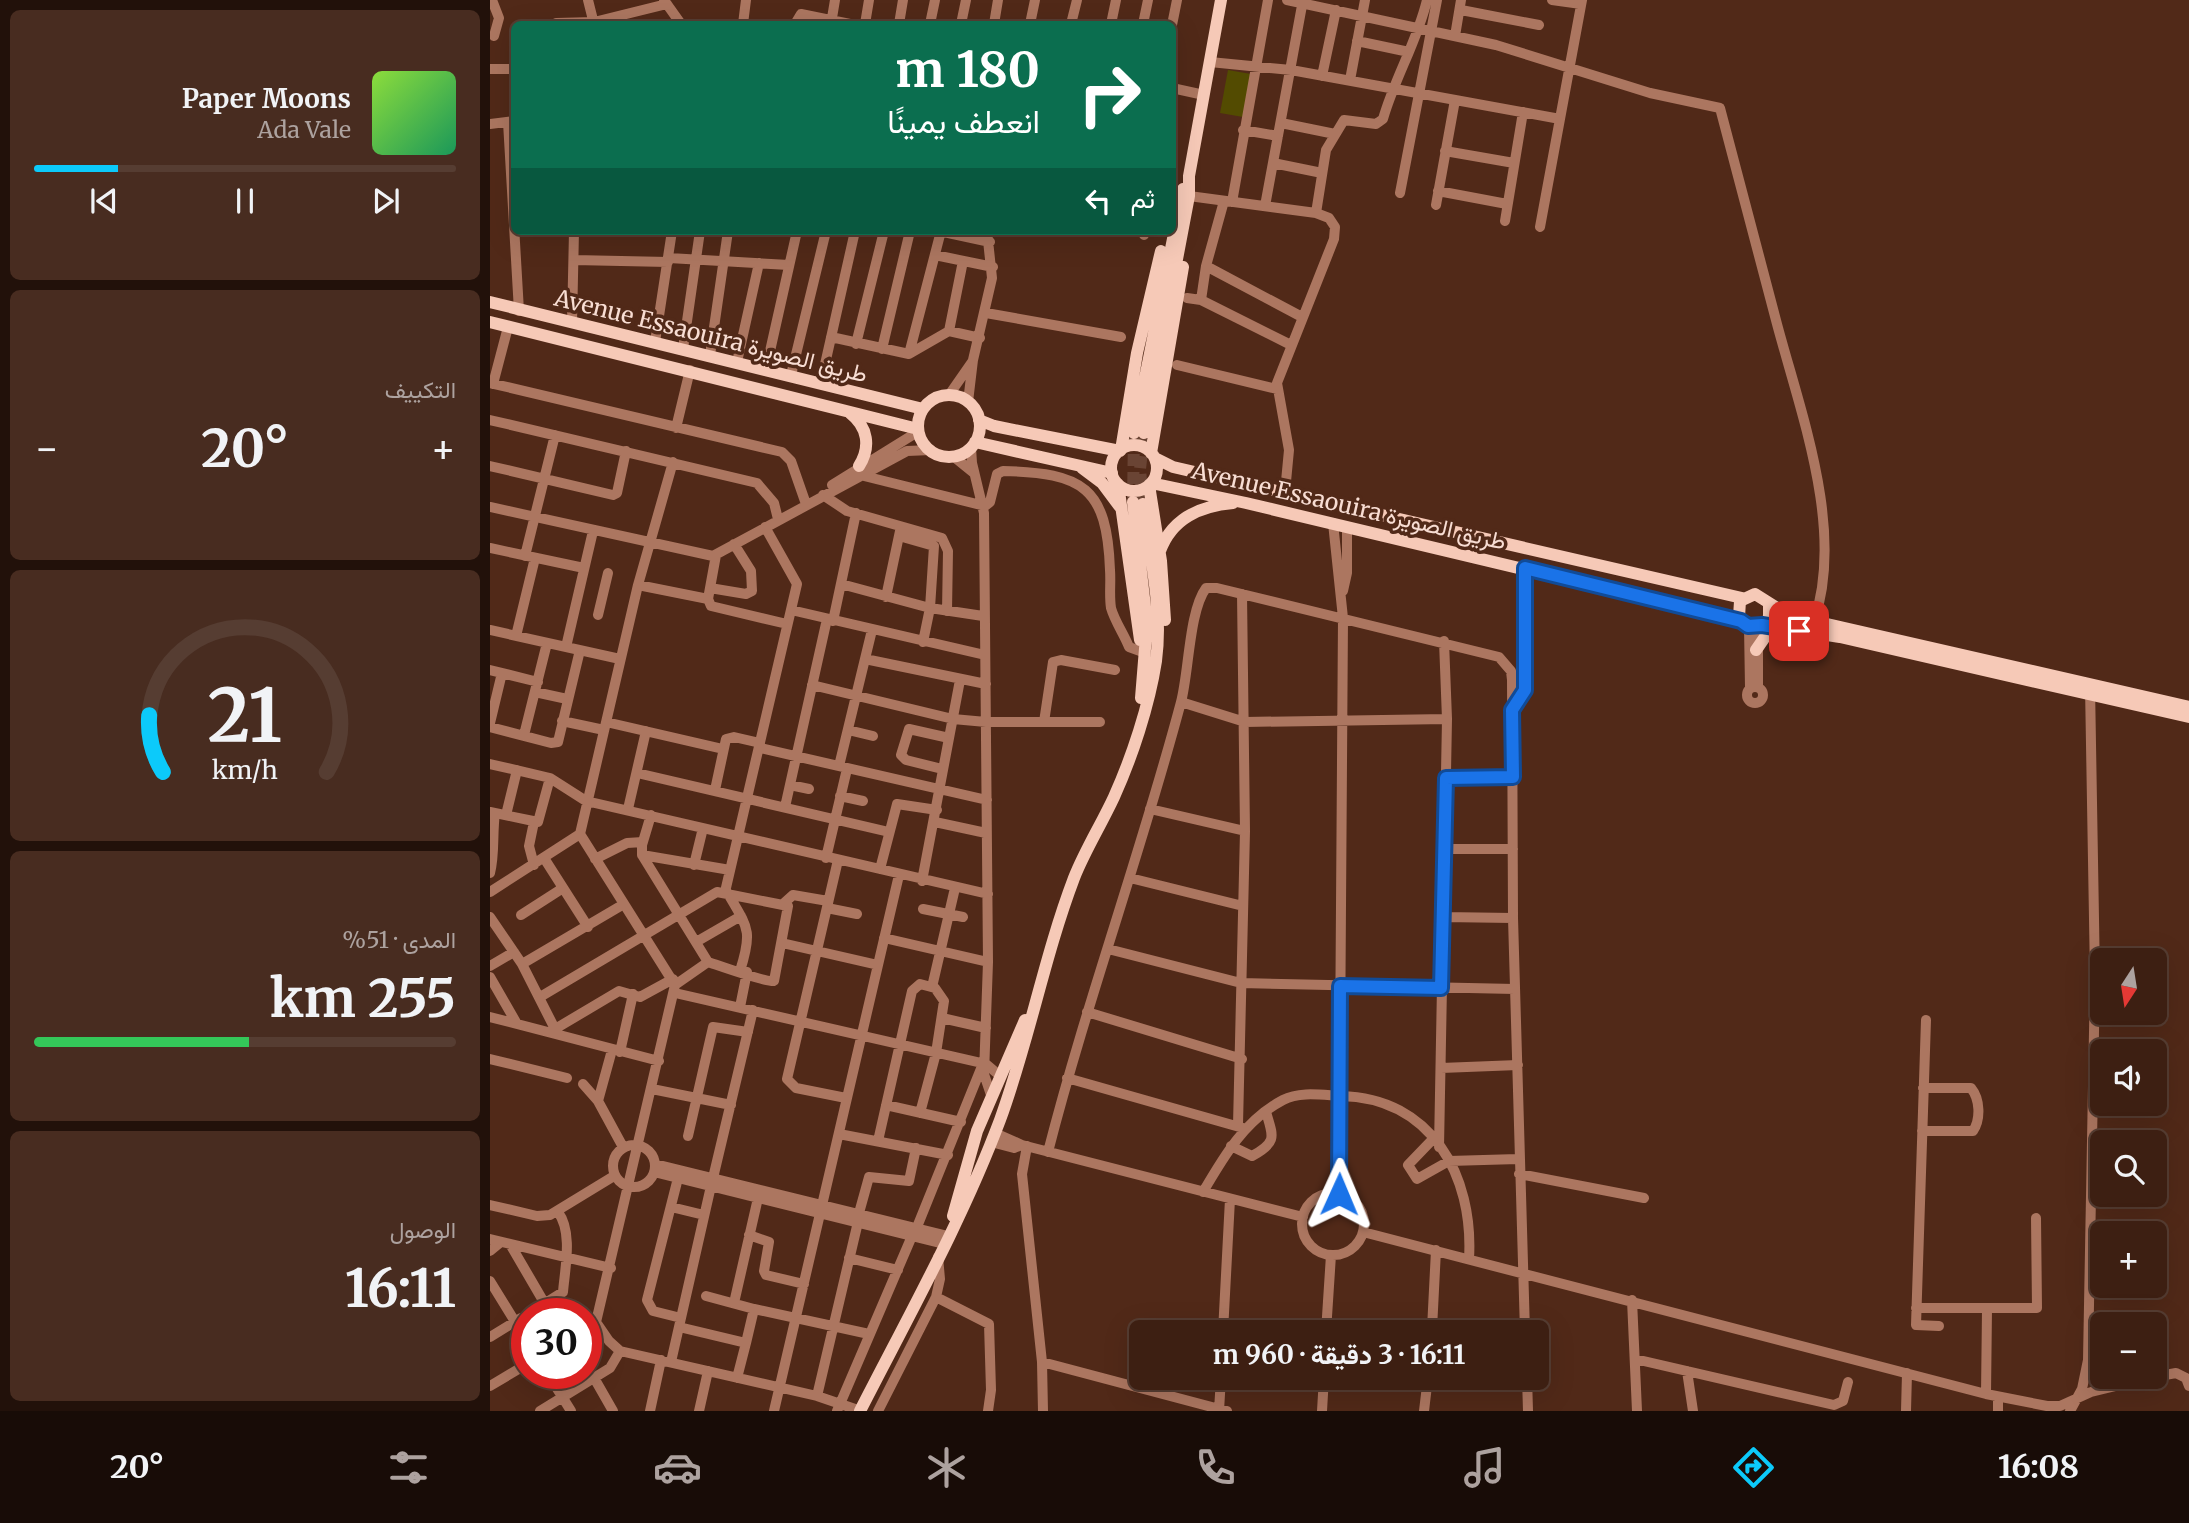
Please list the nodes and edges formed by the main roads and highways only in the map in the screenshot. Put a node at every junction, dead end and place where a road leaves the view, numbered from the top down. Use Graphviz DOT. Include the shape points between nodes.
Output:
graph roads {
  1 [pos="1222,0"];
  2 [pos="1189,176"];
  3 [pos="1176,223"];
  4 [pos="1176,225"];
  5 [pos="1176,229"];
  6 [pos="1172,235"];
  7 [pos="1174,235"];
  8 [pos="490,302"];
  9 [pos="490,322"];
  10 [pos="923,410"];
  11 [pos="847,411"];
  12 [pos="979,420"];
  13 [pos="918,430"];
  14 [pos="1139,433"];
  15 [pos="973,445"];
  16 [pos="1120,450"];
  17 [pos="1153,456"];
  18 [pos="1072,463"];
  19 [pos="860,471"];
  20 [pos="1115,479"];
  21 [pos="1150,484"];
  22 [pos="1138,503"];
  23 [pos="1246,503"];
  24 [pos="1123,514"];
  25 [pos="1160,551"];
  26 [pos="1742,598"];
  27 [pos="1769,604"];
  28 [pos="1752,624"];
  29 [pos="1779,627"];
  30 [pos="1756,650"];
  31 [pos="1149,673"];
  32 [pos="2090,688"];
  33 [pos="2189,707"];
  34 [pos="2189,717"];
  35 [pos="1034,1004"];
  36 [pos="999,1075"];
  37 [pos="1014,1081"];
  38 [pos="975,1137"];
  39 [pos="992,1140"];
  40 [pos="946,1240"];
  41 [pos="861,1411"];
  1 -- 2 [label="main road"];
  2 -- 3 [label="main road"];
  2 -- 4 [label="main road" via="1189,195"];
  5 -- 17 [label="main road" via="1186,249"];
  6 -- 16 [label="main road" via="1144,322"];
  7 -- 14 [label="main road"];
  8 -- 10 [label="main road, Avenue Essaouira طريق الصويرة"];
  9 -- 11 [label="main road, Avenue Essaouira طريق الصويرة"];
  10 -- 12 [label="main road" via="934,399 949,395 968,402"];
  10 -- 13 [label="main road"];
  11 -- 13 [label="main road, Avenue Essaouira طريق الصويرة"];
  11 -- 19 [label="main road" via="866,435"];
  12 -- 15 [label="main road"];
  12 -- 16 [label="main road"];
  13 -- 15 [label="main road" via="931,450 953,456"];
  15 -- 18 [label="main road"];
  16 -- 17 [label="main road" via="1134,445"];
  16 -- 20 [label="main road" via="1112,461"];
  17 -- 21 [label="main road" via="1157,472"];
  17 -- 26 [label="main road, Avenue Essaouira طريق الصويرة" via="1174,467"];
  18 -- 20 [label="main road"];
  18 -- 24 [label="main road" via="1102,483"];
  20 -- 21 [label="main road" via="1131,491"];
  20 -- 24 [label="main road"];
  21 -- 23 [label="main road, Avenue Essaouira طريق الصويرة"];
  21 -- 25 [label="main road"];
  22 -- 31 [label="main road" via="1157,621"];
  23 -- 25 [label="main road" via="1191,513 1169,532"];
  23 -- 28 [label="main road, Avenue Essaouira طريق الصويرة"];
  24 -- 31 [label="main road" via="1140,650"];
  25 -- 31 [label="main road" via="1163,655"];
  26 -- 27 [label="main road" via="1755,594"];
  26 -- 28 [label="main road" via="1738,607"];
  27 -- 28 [label="main road" via="1769,618"];
  27 -- 32 [label="main road, Avenue Essaouira طريق الصويرة" via="1814,621"];
  28 -- 29 [label="main road, Avenue Essaouira طريق الصويرة"];
  29 -- 30 [label="main road"];
  29 -- 32 [label="main road, Avenue Essaouira طريق الصويرة"];
  31 -- 35 [label="main road" via="1121,781 1074,878"];
  32 -- 33 [label="main road, Avenue Essaouira طريق الصويرة"];
  32 -- 34 [label="main road, Avenue Essaouira طريق الصويرة"];
  35 -- 36 [label="main road"];
  35 -- 37 [label="main road"];
  36 -- 37 [label="main road"];
  36 -- 38 [label="main road"];
  37 -- 39 [label="main road"];
  38 -- 39 [label="main road" via="981,1143"];
  38 -- 40 [label="main road"];
  39 -- 40 [label="main road"];
  40 -- 41 [label="main road"];
}
